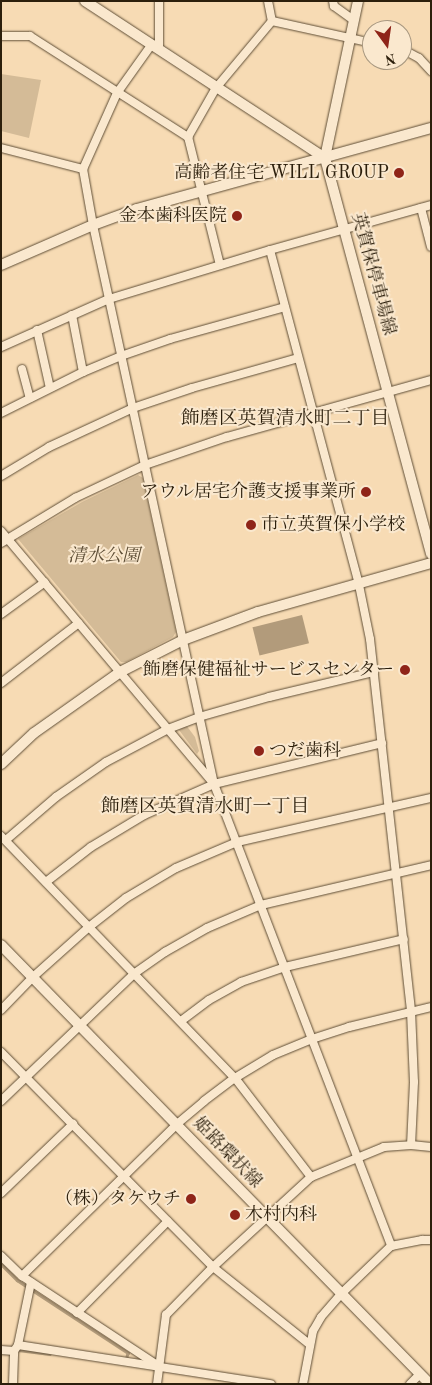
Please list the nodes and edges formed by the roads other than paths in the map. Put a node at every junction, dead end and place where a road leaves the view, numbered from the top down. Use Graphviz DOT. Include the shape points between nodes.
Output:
graph roads {
  1 [pos="85,1"];
  2 [pos="160,1"];
  3 [pos="268,1"];
  4 [pos="333,1"];
  5 [pos="358,1"];
  6 [pos="272,20"];
  7 [pos="353,20"];
  8 [pos="1,36"];
  9 [pos="350,39"];
  10 [pos="362,41"];
  11 [pos="155,46"];
  12 [pos="412,55"];
  13 [pos="431,71"];
  14 [pos="216,88"];
  15 [pos="117,92"];
  16 [pos="431,128"];
  17 [pos="188,137"];
  18 [pos="1,148"];
  19 [pos="324,158"];
  20 [pos="83,169"];
  21 [pos="201,191"];
  22 [pos="431,205"];
  23 [pos="421,208"];
  24 [pos="93,225"];
  25 [pos="344,230"];
  26 [pos="431,247"];
  27 [pos="270,250"];
  28 [pos="1,265"];
  29 [pos="220,265"];
  30 [pos="109,300"];
  31 [pos="285,306"];
  32 [pos="72,314"];
  33 [pos="37,330"];
  34 [pos="1,347"];
  35 [pos="121,356"];
  36 [pos="298,358"];
  37 [pos="22,369"];
  38 [pos="83,372"];
  39 [pos="431,380"];
  40 [pos="50,388"];
  41 [pos="388,392"];
  42 [pos="30,398"];
  43 [pos="133,408"];
  44 [pos="2,412"];
  45 [pos="312,412"];
  46 [pos="145,465"];
  47 [pos="1,476"];
  48 [pos="1,530"];
  49 [pos="4,540"];
  50 [pos="431,554"];
  51 [pos="431,563"];
  52 [pos="45,582"];
  53 [pos="359,584"];
  54 [pos="1,614"];
  55 [pos="79,623"];
  56 [pos="183,640"];
  57 [pos="120,672"];
  58 [pos="374,672"];
  59 [pos="1,683"];
  60 [pos="199,717"];
  61 [pos="168,729"];
  62 [pos="382,743"];
  63 [pos="1,764"];
  64 [pos="214,784"];
  65 [pos="431,798"];
  66 [pos="390,808"];
  67 [pos="3,838"];
  68 [pos="237,842"];
  69 [pos="431,865"];
  70 [pos="397,873"];
  71 [pos="46,882"];
  72 [pos="261,905"];
  73 [pos="89,927"];
  74 [pos="404,939"];
  75 [pos="1,945"];
  76 [pos="284,968"];
  77 [pos="135,973"];
  78 [pos="32,977"];
  79 [pos="431,1007"];
  80 [pos="1,1010"];
  81 [pos="411,1011"];
  82 [pos="181,1021"];
  83 [pos="80,1025"];
  84 [pos="312,1039"];
  85 [pos="1,1052"];
  86 [pos="25,1076"];
  87 [pos="235,1078"];
  88 [pos="1,1101"];
  89 [pos="73,1124"];
  90 [pos="177,1124"];
  91 [pos="411,1145"];
  92 [pos="431,1147"];
  93 [pos="356,1158"];
  94 [pos="123,1176"];
  95 [pos="311,1177"];
  96 [pos="1,1194"];
  97 [pos="267,1217"];
  98 [pos="168,1221"];
  99 [pos="431,1240"];
  100 [pos="391,1246"];
  101 [pos="1,1256"];
  102 [pos="213,1267"];
  103 [pos="22,1276"];
  104 [pos="31,1282"];
  105 [pos="342,1293"];
  106 [pos="77,1313"];
  107 [pos="309,1344"];
  108 [pos="16,1348"];
  109 [pos="1,1350"];
  110 [pos="159,1366"];
  111 [pos="420,1374"];
  112 [pos="13,1384"];
  113 [pos="157,1384"];
  114 [pos="271,1384"];
  115 [pos="303,1384"];
  116 [pos="410,1384"];
  117 [pos="430,1384"];
  1 -- 11 [label="street"];
  2 -- 11 [label="street"];
  3 -- 6 [label="street"];
  4 -- 7 [label="street" via="334,6"];
  5 -- 7 [label="street, 英賀保停車場線"];
  6 -- 9 [label="street"];
  6 -- 14 [label="street"];
  7 -- 9 [label="street, 英賀保停車場線"];
  8 -- 15 [label="street" via="30,36"];
  9 -- 10 [label="street"];
  9 -- 19 [label="street, 英賀保停車場線"];
  11 -- 14 [label="street"];
  11 -- 15 [label="street"];
  12 -- 13 [label="street"];
  14 -- 17 [label="street"];
  14 -- 19 [label="street"];
  15 -- 17 [label="street"];
  15 -- 20 [label="street"];
  16 -- 19 [label="street"];
  17 -- 21 [label="street"];
  18 -- 20 [label="street"];
  19 -- 21 [label="street"];
  19 -- 25 [label="street, 英賀保停車場線"];
  20 -- 24 [label="street"];
  21 -- 24 [label="street"];
  21 -- 29 [label="street"];
  22 -- 23 [label="street"];
  23 -- 25 [label="street"];
  23 -- 26 [label="street"];
  24 -- 28 [label="street"];
  24 -- 30 [label="street"];
  25 -- 27 [label="street"];
  25 -- 41 [label="street, 英賀保停車場線"];
  27 -- 29 [label="street"];
  27 -- 31 [label="street"];
  29 -- 30 [label="street"];
  30 -- 32 [label="street"];
  30 -- 35 [label="street"];
  31 -- 35 [label="street"];
  31 -- 36 [label="street"];
  32 -- 33 [label="street"];
  32 -- 38 [label="street"];
  33 -- 34 [label="street"];
  33 -- 40 [label="street"];
  35 -- 38 [label="street"];
  35 -- 43 [label="street"];
  36 -- 43 [label="street"];
  36 -- 45 [label="street"];
  37 -- 42 [label="street"];
  38 -- 40 [label="street"];
  39 -- 41 [label="street"];
  40 -- 42 [label="street"];
  41 -- 45 [label="street"];
  41 -- 50 [label="street, 英賀保停車場線"];
  42 -- 44 [label="street"];
  43 -- 46 [label="street"];
  43 -- 47 [label="street" via="49,447"];
  45 -- 46 [label="street"];
  45 -- 53 [label="street"];
  46 -- 49 [label="street" via="75,498"];
  46 -- 56 [label="street"];
  48 -- 49 [label="street"];
  49 -- 52 [label="street"];
  51 -- 53 [label="street"];
  52 -- 54 [label="street"];
  52 -- 55 [label="street"];
  53 -- 56 [label="street" via="258,612"];
  53 -- 58 [label="street"];
  55 -- 57 [label="street"];
  55 -- 59 [label="street"];
  56 -- 57 [label="street"];
  56 -- 60 [label="street"];
  57 -- 61 [label="street"];
  57 -- 63 [label="street" via="34,733"];
  58 -- 60 [label="street" via="269,696"];
  58 -- 62 [label="street"];
  60 -- 61 [label="street"];
  60 -- 64 [label="street"];
  61 -- 64 [label="street"];
  61 -- 67 [label="street" via="106,762"];
  62 -- 64 [label="street"];
  62 -- 66 [label="street"];
  64 -- 68 [label="street"];
  64 -- 71 [label="street" via="144,815 91,847"];
  65 -- 66 [label="street"];
  66 -- 68 [label="street"];
  66 -- 70 [label="street"];
  67 -- 71 [label="street"];
  68 -- 72 [label="street"];
  68 -- 73 [label="street" via="176,868 126,898"];
  69 -- 70 [label="street"];
  70 -- 72 [label="street"];
  70 -- 74 [label="street"];
  71 -- 73 [label="street"];
  72 -- 76 [label="street"];
  72 -- 77 [label="street" via="207,928"];
  73 -- 77 [label="street"];
  73 -- 78 [label="street"];
  74 -- 76 [label="street"];
  74 -- 81 [label="street"];
  75 -- 78 [label="street, 姫路環状線"];
  76 -- 82 [label="street" via="241,982"];
  76 -- 84 [label="street"];
  77 -- 82 [label="street"];
  77 -- 83 [label="street"];
  78 -- 80 [label="street"];
  78 -- 83 [label="street, 姫路環状線"];
  79 -- 81 [label="street"];
  81 -- 84 [label="street"];
  81 -- 91 [label="street" via="414,1082"];
  82 -- 87 [label="street"];
  83 -- 86 [label="street"];
  83 -- 90 [label="street, 姫路環状線"];
  84 -- 87 [label="street" via="273,1054"];
  84 -- 93 [label="street"];
  85 -- 86 [label="street"];
  86 -- 88 [label="street"];
  86 -- 89 [label="street"];
  87 -- 90 [label="street"];
  87 -- 95 [label="street"];
  89 -- 94 [label="street"];
  89 -- 96 [label="street"];
  90 -- 94 [label="street"];
  90 -- 97 [label="street, 姫路環状線"];
  91 -- 92 [label="street"];
  91 -- 93 [label="street" via="384,1147"];
  93 -- 95 [label="street"];
  93 -- 100 [label="street"];
  94 -- 98 [label="street"];
  94 -- 103 [label="street"];
  95 -- 97 [label="street"];
  97 -- 102 [label="street"];
  97 -- 105 [label="street, 姫路環状線"];
  98 -- 102 [label="street"];
  98 -- 106 [label="street"];
  99 -- 100 [label="street"];
  100 -- 105 [label="street"];
  101 -- 103 [label="street"];
  102 -- 107 [label="street"];
  102 -- 110 [label="street" via="166,1315"];
  103 -- 104 [label="street"];
  104 -- 106 [label="street"];
  104 -- 108 [label="street"];
  105 -- 107 [label="street" via="320,1318"];
  105 -- 111 [label="street, 姫路環状線"];
  106 -- 110 [label="street"];
  107 -- 115 [label="street"];
  108 -- 109 [label="street"];
  108 -- 110 [label="street"];
  108 -- 112 [label="street"];
  110 -- 113 [label="street"];
  110 -- 114 [label="street"];
  111 -- 116 [label="street"];
  111 -- 117 [label="street, 姫路環状線"];
}
